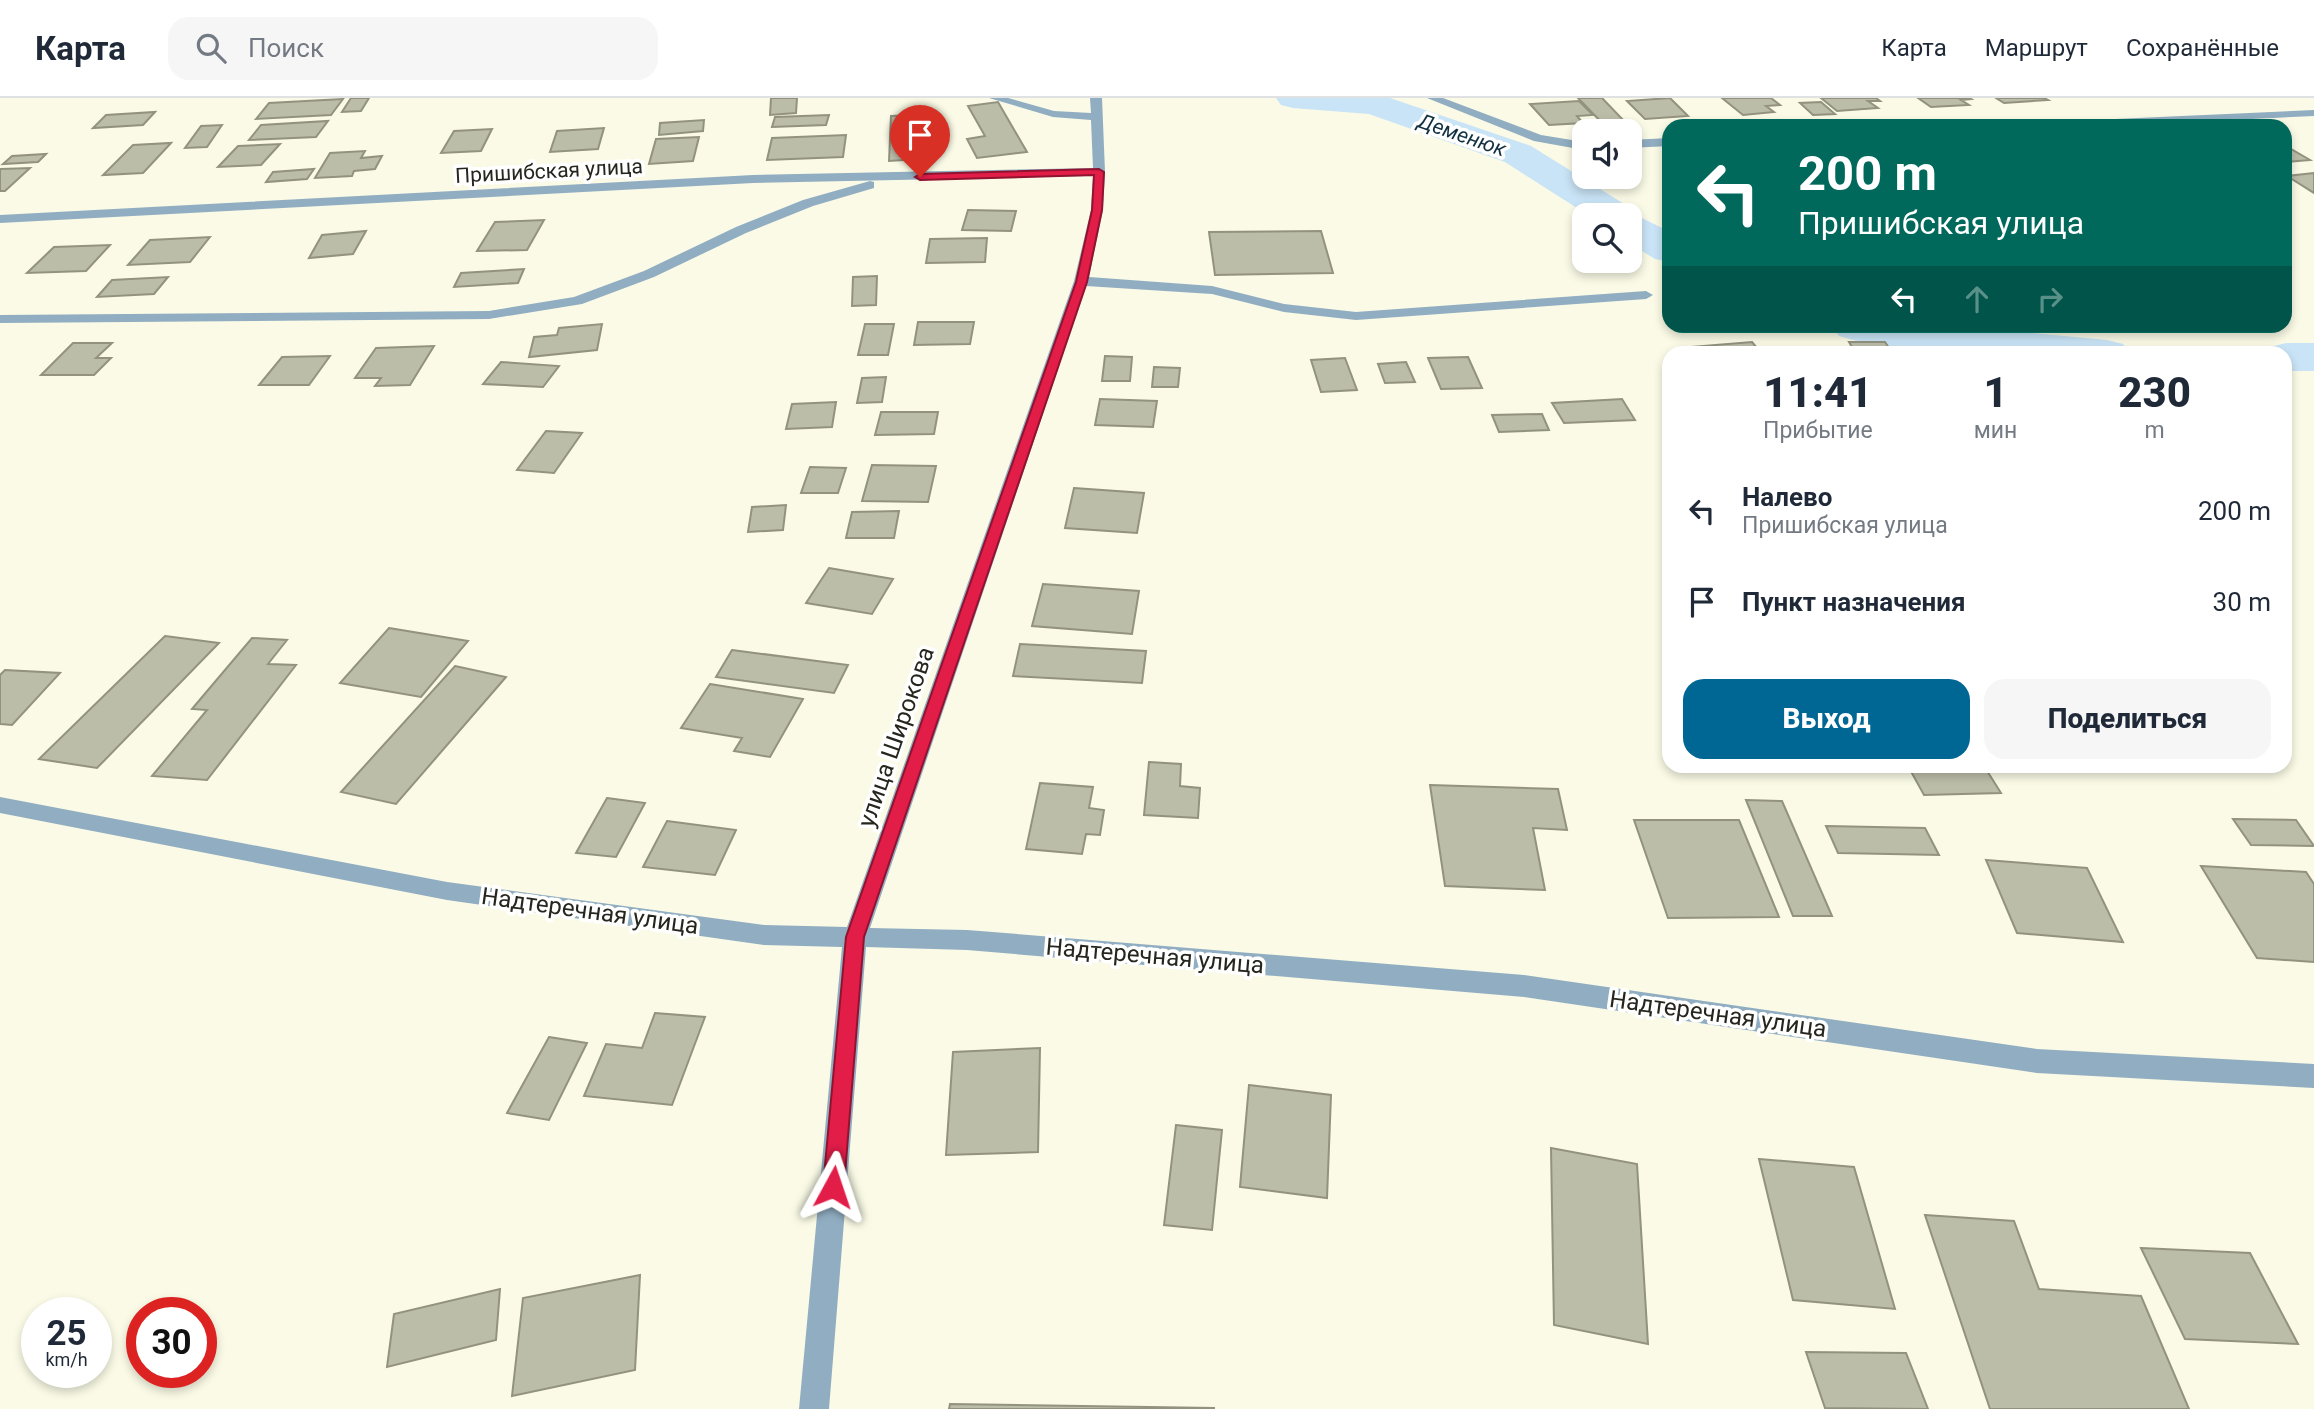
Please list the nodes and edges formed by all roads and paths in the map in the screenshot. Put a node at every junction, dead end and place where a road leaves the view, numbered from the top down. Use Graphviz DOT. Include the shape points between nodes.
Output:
graph roads {
  1 [pos="995,98"];
  2 [pos="1433,98"];
  3 [pos="1097,108"];
  4 [pos="2314,113"];
  5 [pos="2182,119"];
  6 [pos="1662,142"];
  7 [pos="1642,143"];
  8 [pos="1572,144"];
  9 [pos="1099,172"];
  10 [pos="894,178"];
  11 [pos="0,219"];
  12 [pos="1081,282"];
  13 [pos="1646,295"];
  14 [pos="0,319"];
  15 [pos="0,805"];
  16 [pos="855,937"];
  17 [pos="2314,1076"];
  18 [pos="814,1409"];
  1 -- 3 [label="street" via="1053,114"];
  2 -- 8 [label="street" via="1538,138"];
  3 -- 9 [label="street, улица Широкова"];
  4 -- 5 [label="street"];
  6 -- 7 [label="street"];
  9 -- 10 [label="street, Пришибская улица"];
  9 -- 12 [label="street, улица Широкова" via="1097,210"];
  10 -- 11 [label="street, Пришибская улица" via="753,179"];
  10 -- 14 [label="street" via="808,203 577,301 489,315"];
  12 -- 13 [label="street" via="1212,290 1284,308 1356,316"];
  12 -- 16 [label="street, улица Широкова"];
  15 -- 16 [label="street, Надтеречная улица" via="447,891 764,935"];
  16 -- 17 [label="street, Надтеречная улица" via="967,940 1524,986 2037,1061"];
  16 -- 18 [label="street, улица Широкова"];
}
